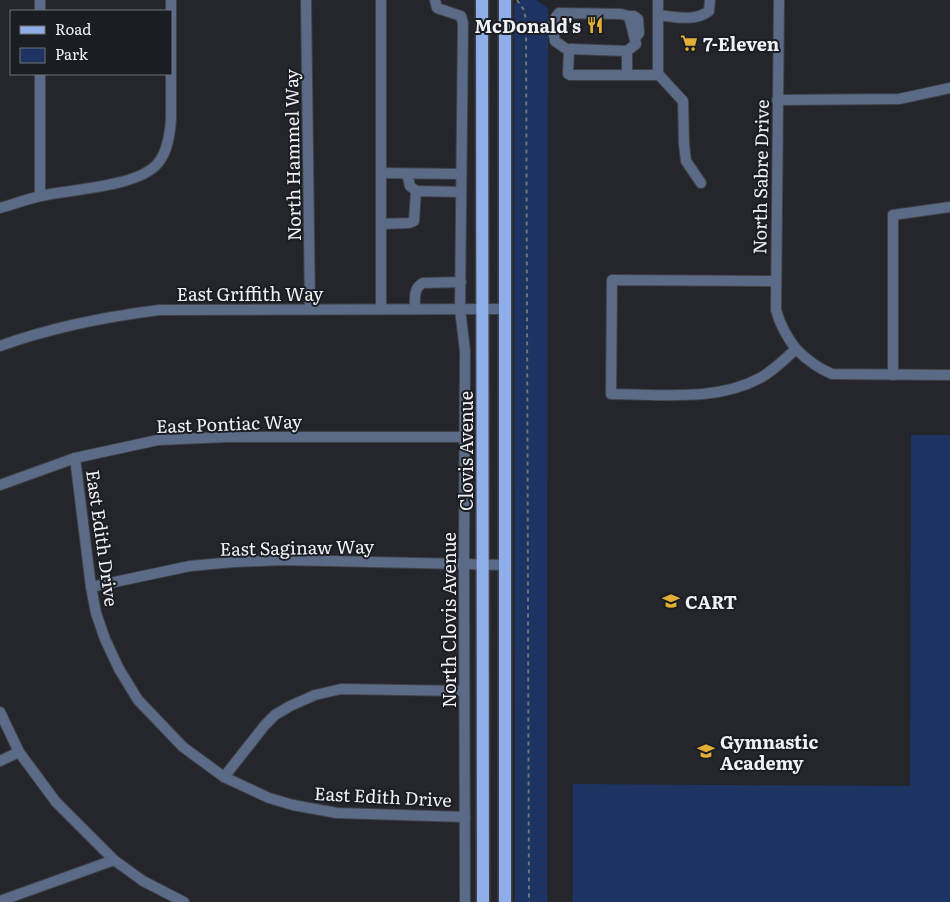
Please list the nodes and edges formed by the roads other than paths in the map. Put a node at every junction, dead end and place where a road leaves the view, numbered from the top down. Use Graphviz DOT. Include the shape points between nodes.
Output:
graph roads {
  1 [pos="306,0"];
  2 [pos="381,0"];
  3 [pos="435,0"];
  4 [pos="482,0"];
  5 [pos="505,0"];
  6 [pos="658,0"];
  7 [pos="710,0"];
  8 [pos="779,0"];
  9 [pos="658,15"];
  10 [pos="569,51"];
  11 [pos="627,51"];
  12 [pos="658,74"];
  13 [pos="40,75"];
  14 [pos="171,75"];
  15 [pos="628,75"];
  16 [pos="950,88"];
  17 [pos="777,100"];
  18 [pos="381,173"];
  19 [pos="407,174"];
  20 [pos="462,174"];
  21 [pos="701,183"];
  22 [pos="416,191"];
  23 [pos="461,192"];
  24 [pos="40,196"];
  25 [pos="950,207"];
  26 [pos="0,208"];
  27 [pos="381,224"];
  28 [pos="776,281"];
  29 [pos="461,282"];
  30 [pos="310,309"];
  31 [pos="381,309"];
  32 [pos="415,309"];
  33 [pos="460,309"];
  34 [pos="483,309"];
  35 [pos="505,309"];
  36 [pos="0,346"];
  37 [pos="796,349"];
  38 [pos="893,375"];
  39 [pos="950,375"];
  40 [pos="465,437"];
  41 [pos="75,458"];
  42 [pos="0,485"];
  43 [pos="464,564"];
  44 [pos="482,564"];
  45 [pos="505,565"];
  46 [pos="91,587"];
  47 [pos="464,691"];
  48 [pos="0,712"];
  49 [pos="19,752"];
  50 [pos="0,761"];
  51 [pos="224,777"];
  52 [pos="465,817"];
  53 [pos="114,860"];
  54 [pos="0,901"];
  55 [pos="184,902"];
  56 [pos="465,902"];
  57 [pos="483,902"];
  58 [pos="505,902"];
  1 -- 30 [label="street, North Hammel Way"];
  2 -- 18 [label="street"];
  3 -- 20 [label="street, North Clovis Avenue" via="438,8 461,16 463,23"];
  4 -- 34 [label="main road, Clovis Avenue"];
  5 -- 35 [label="main road"];
  6 -- 9 [label="street"];
  7 -- 9 [label="street" via="709,12 701,18"];
  8 -- 17 [label="street, North Sabre Drive"];
  9 -- 12 [label="street"];
  10 -- 11 [label="street"];
  10 -- 11 [label="street" via="555,42 554,18 559,14 629,16 636,44"];
  10 -- 15 [label="street" via="570,75"];
  11 -- 15 [label="street"];
  12 -- 15 [label="street"];
  12 -- 21 [label="street" via="683,101 686,161"];
  13 -- 24 [label="street"];
  14 -- 24 [label="street" via="169,136 159,162 148,172 126,181"];
  16 -- 17 [label="street" via="899,99"];
  17 -- 28 [label="street, North Sabre Drive"];
  18 -- 19 [label="street"];
  18 -- 27 [label="street"];
  19 -- 20 [label="street"];
  19 -- 22 [label="street" via="410,186"];
  20 -- 23 [label="street, North Clovis Avenue"];
  22 -- 23 [label="street"];
  22 -- 27 [label="street" via="414,221 409,224"];
  23 -- 29 [label="street, North Clovis Avenue"];
  24 -- 26 [label="street"];
  25 -- 38 [label="street" via="893,215"];
  27 -- 31 [label="street"];
  28 -- 37 [label="street, North Sabre Drive" via="776,310 786,336"];
  28 -- 37 [label="street" via="612,280 611,394 712,394 730,391 761,377"];
  29 -- 32 [label="street" via="423,282 415,290"];
  29 -- 33 [label="street, North Clovis Avenue"];
  30 -- 31 [label="street, East Griffith Way"];
  30 -- 36 [label="street, East Griffith Way" via="159,310 72,324"];
  31 -- 32 [label="street, East Griffith Way"];
  32 -- 33 [label="street, East Griffith Way"];
  33 -- 34 [label="street, East Griffith Way"];
  33 -- 40 [label="street, North Clovis Avenue" via="465,351"];
  34 -- 35 [label="street, East Griffith Way"];
  34 -- 44 [label="main road, Clovis Avenue"];
  35 -- 45 [label="main road"];
  37 -- 38 [label="street, North Sabre Drive" via="811,364 832,374"];
  38 -- 39 [label="street, North Sabre Drive"];
  40 -- 41 [label="street, East Pontiac Way" via="190,438 132,445"];
  40 -- 43 [label="street, North Clovis Avenue"];
  41 -- 42 [label="street, East Pontiac Way"];
  41 -- 46 [label="street, East Edith Drive"];
  43 -- 44 [label="street, East Saginaw Way"];
  43 -- 46 [label="street, East Saginaw Way" via="234,562 190,566"];
  43 -- 47 [label="street, North Clovis Avenue"];
  44 -- 45 [label="street, East Saginaw Way"];
  44 -- 57 [label="main road, Clovis Avenue"];
  45 -- 58 [label="main road"];
  46 -- 51 [label="street, East Edith Drive" via="105,638 138,700 183,747"];
  47 -- 51 [label="street" via="341,689 315,695 275,715"];
  47 -- 52 [label="street, North Clovis Avenue"];
  48 -- 49 [label="street"];
  49 -- 50 [label="street"];
  49 -- 53 [label="street" via="56,802"];
  51 -- 52 [label="street, East Edith Drive" via="269,798 316,810"];
  52 -- 56 [label="street, North Clovis Avenue"];
  53 -- 54 [label="street"];
  53 -- 55 [label="street" via="143,881"];
}
